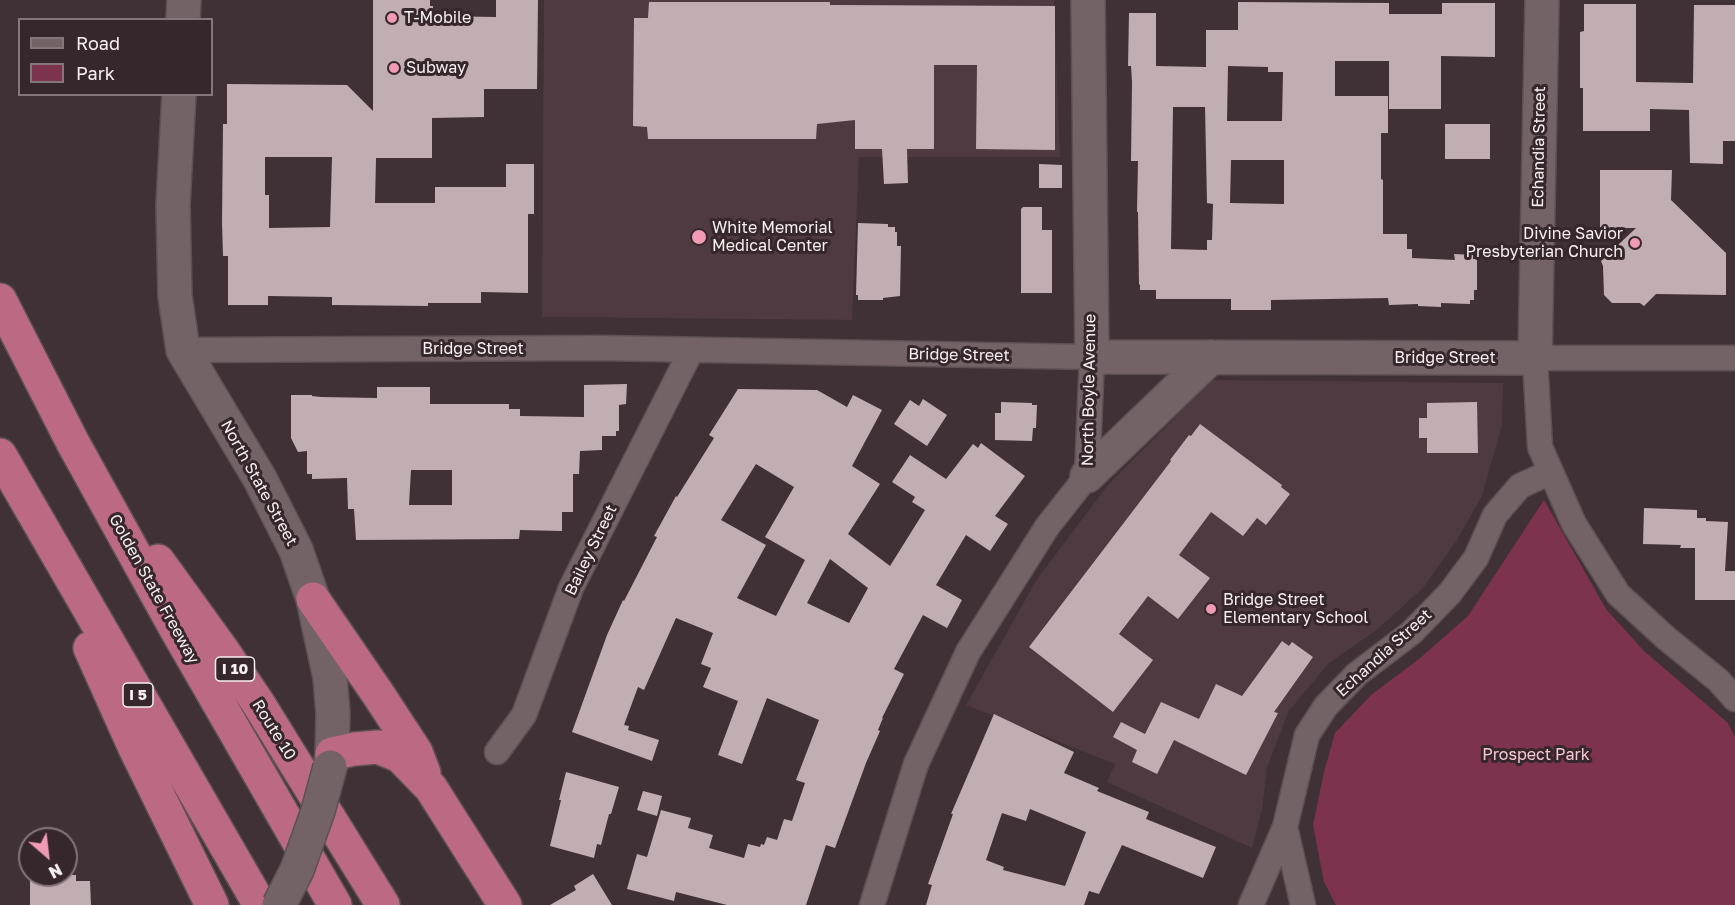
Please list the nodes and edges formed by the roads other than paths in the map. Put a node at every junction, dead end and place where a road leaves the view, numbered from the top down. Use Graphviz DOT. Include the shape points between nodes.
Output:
graph roads {
  1 [pos="184,0"];
  2 [pos="1088,0"];
  3 [pos="1542,0"];
  4 [pos="183,18"];
  5 [pos="179,96"];
  6 [pos="0,300"];
  7 [pos="183,350"];
  8 [pos="691,351"];
  9 [pos="1092,357"];
  10 [pos="1211,357"];
  11 [pos="1535,358"];
  12 [pos="1735,358"];
  13 [pos="73,443"];
  14 [pos="0,455"];
  15 [pos="1551,472"];
  16 [pos="1088,476"];
  17 [pos="16,485"];
  18 [pos="313,599"];
  19 [pos="1735,699"];
  20 [pos="498,752"];
  21 [pos="331,760"];
  22 [pos="431,788"];
  23 [pos="1285,827"];
  24 [pos="212,905"];
  25 [pos="260,905"];
  26 [pos="279,905"];
  27 [pos="335,905"];
  28 [pos="383,905"];
  29 [pos="505,905"];
  30 [pos="872,905"];
  31 [pos="1251,905"];
  32 [pos="1304,905"];
  1 -- 4 [label="street"];
  2 -- 9 [label="street, North Boyle Avenue"];
  3 -- 11 [label="street, Echandia Street"];
  5 -- 7 [label="street, North State Street" via="173,205 174,284"];
  6 -- 13 [label="highway, Golden State Freeway"];
  7 -- 8 [label="street, Bridge Street"];
  7 -- 18 [label="street, North State Street" via="280,515"];
  8 -- 9 [label="street, Bridge Street"];
  8 -- 20 [label="street, Bailey Street" via="574,581 524,715"];
  9 -- 10 [label="street, Bridge Street"];
  9 -- 16 [label="street, North Boyle Avenue"];
  10 -- 11 [label="street, Bridge Street"];
  10 -- 16 [label="street"];
  11 -- 12 [label="street, Bridge Street"];
  11 -- 15 [label="street, Echandia Street" via="1540,447"];
  13 -- 27 [label="highway, Golden State Freeway"];
  13 -- 28 [label="highway, Route 10 / I 10" via="258,703"];
  14 -- 17 [label="highway, I 5"];
  15 -- 19 [label="street, Echandia Street" via="1574,524 1618,594"];
  15 -- 23 [label="street, Echandia Street" via="1520,486 1495,515 1476,558 1450,593 1411,633 1357,674 1326,706 1307,735"];
  16 -- 30 [label="street, North Boyle Avenue" via="1047,527 968,652 916,764"];
  17 -- 24 [label="highway" via="134,746"];
  17 -- 25 [label="highway, I 5"];
  18 -- 21 [label="street, North State Street" via="330,678"];
  18 -- 22 [label="highway" via="416,752"];
  21 -- 22 [label="highway" via="354,749 378,747 400,756"];
  21 -- 26 [label="street, North State Street, bridge" via="297,870"];
  22 -- 29 [label="highway"];
  23 -- 31 [label="street"];
  23 -- 32 [label="street, Echandia Street"];
}
